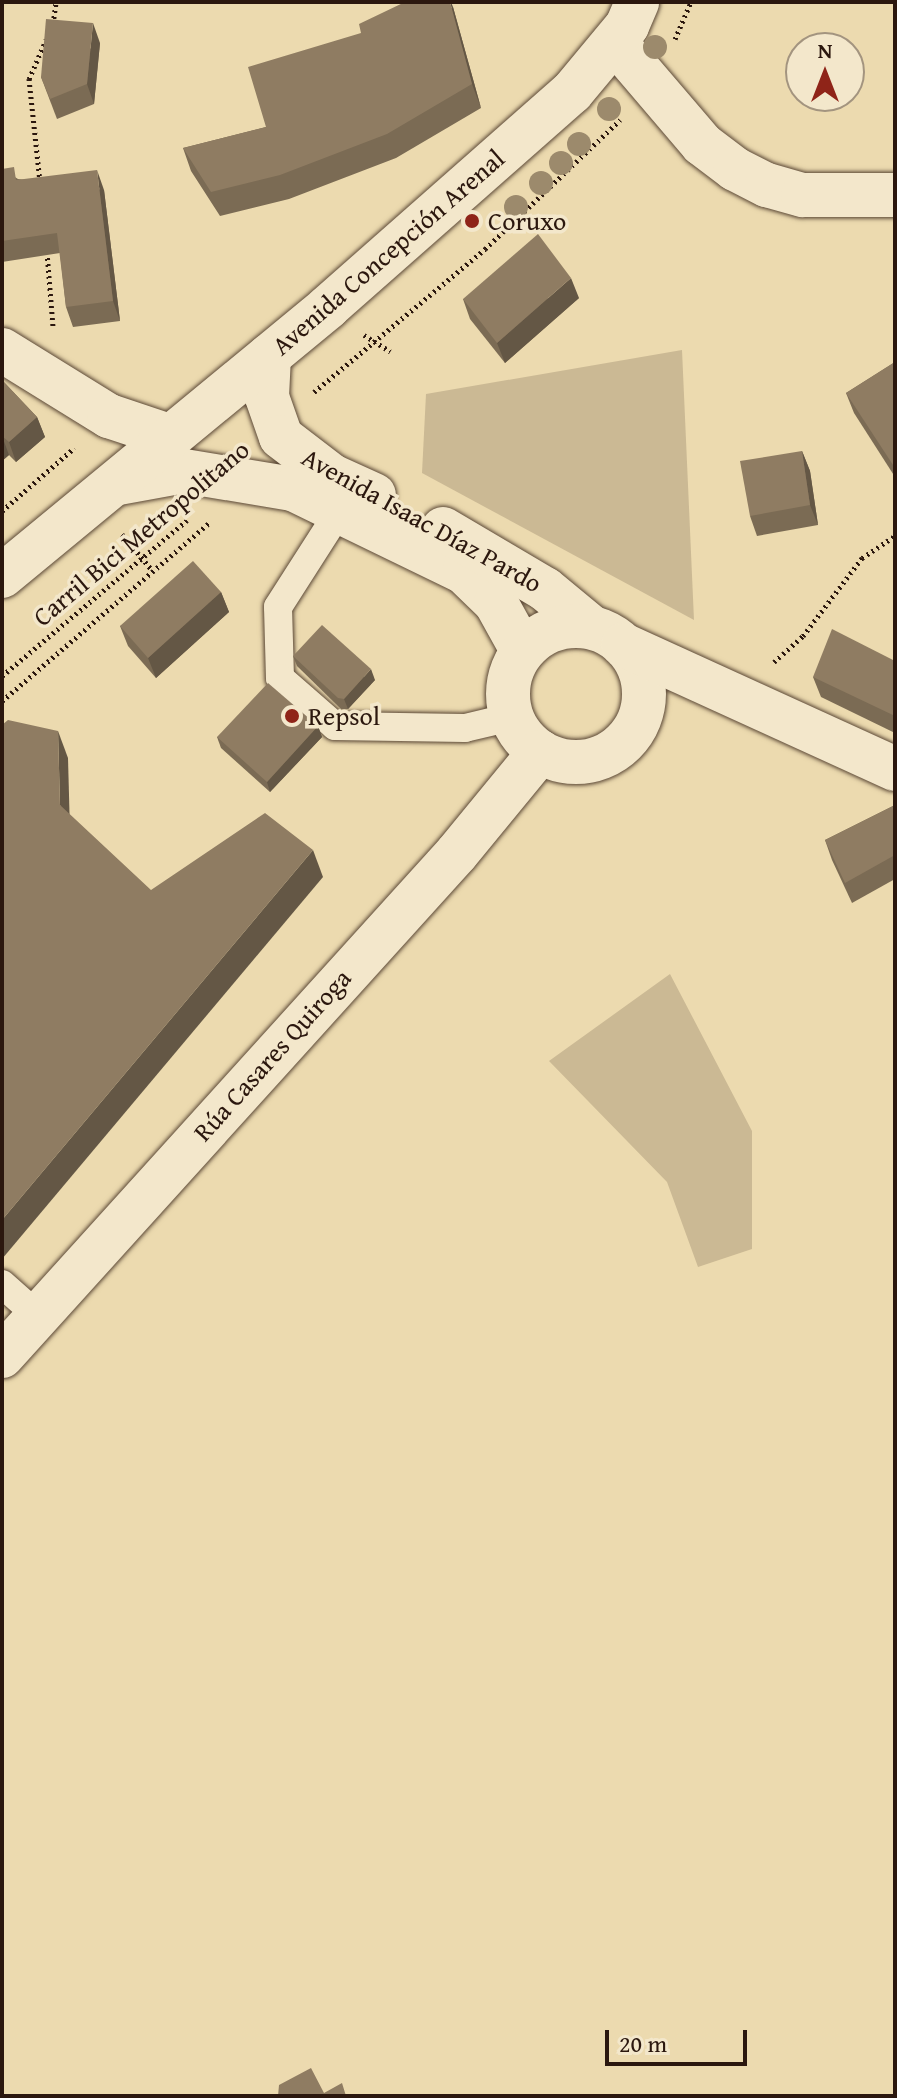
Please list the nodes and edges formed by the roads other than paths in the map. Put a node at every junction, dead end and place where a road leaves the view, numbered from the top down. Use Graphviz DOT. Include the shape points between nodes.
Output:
graph roads {
  1 [pos="637,2"];
  2 [pos="615,42"];
  3 [pos="895,195"];
  4 [pos="2,350"];
  5 [pos="269,356"];
  6 [pos="172,437"];
  7 [pos="118,483"];
  8 [pos="340,510"];
  9 [pos="2,576"];
  10 [pos="607,636"];
  11 [pos="522,650"];
  12 [pos="734,697"];
  13 [pos="641,716"];
  14 [pos="511,717"];
  15 [pos="540,752"];
  16 [pos="895,769"];
  17 [pos="2,1284"];
  18 [pos="37,1315"];
  19 [pos="2,1356"];
  1 -- 2 [label="street, Avenida Concepción Arenal"];
  2 -- 3 [label="street" via="702,144 767,185 803,195"];
  2 -- 5 [label="street, Avenida Concepción Arenal" via="572,92"];
  4 -- 6 [label="street" via="109,416"];
  5 -- 6 [label="street, Avenida Concepción Arenal"];
  5 -- 10 [label="street, Avenida Isaac Díaz Pardo" via="267,397 281,437 332,476 432,522 545,589"];
  6 -- 7 [label="street, Avenida Concepción Arenal"];
  7 -- 8 [label="street, Avenida Isaac Díaz Pardo" via="184,471 257,480"];
  7 -- 9 [label="street, Avenida Concepción Arenal"];
  8 -- 11 [label="street, Avenida Isaac Díaz Pardo" via="464,572 496,603"];
  8 -- 14 [label="lane" via="278,607 280,678 335,726 465,728"];
  10 -- 11 [label="street" via="564,626 540,635"];
  10 -- 12 [label="street"];
  10 -- 13 [label="street" via="642,675"];
  11 -- 14 [label="street" via="510,671"];
  12 -- 13 [label="street" via="689,699"];
  12 -- 16 [label="street"];
  13 -- 15 [label="street" via="629,737 610,753 587,762 563,762"];
  14 -- 15 [label="street"];
  15 -- 18 [label="street, Rúa Casares Quiroga" via="457,853"];
  17 -- 18 [label="lane"];
  18 -- 19 [label="street, Rúa Casares Quiroga"];
}
